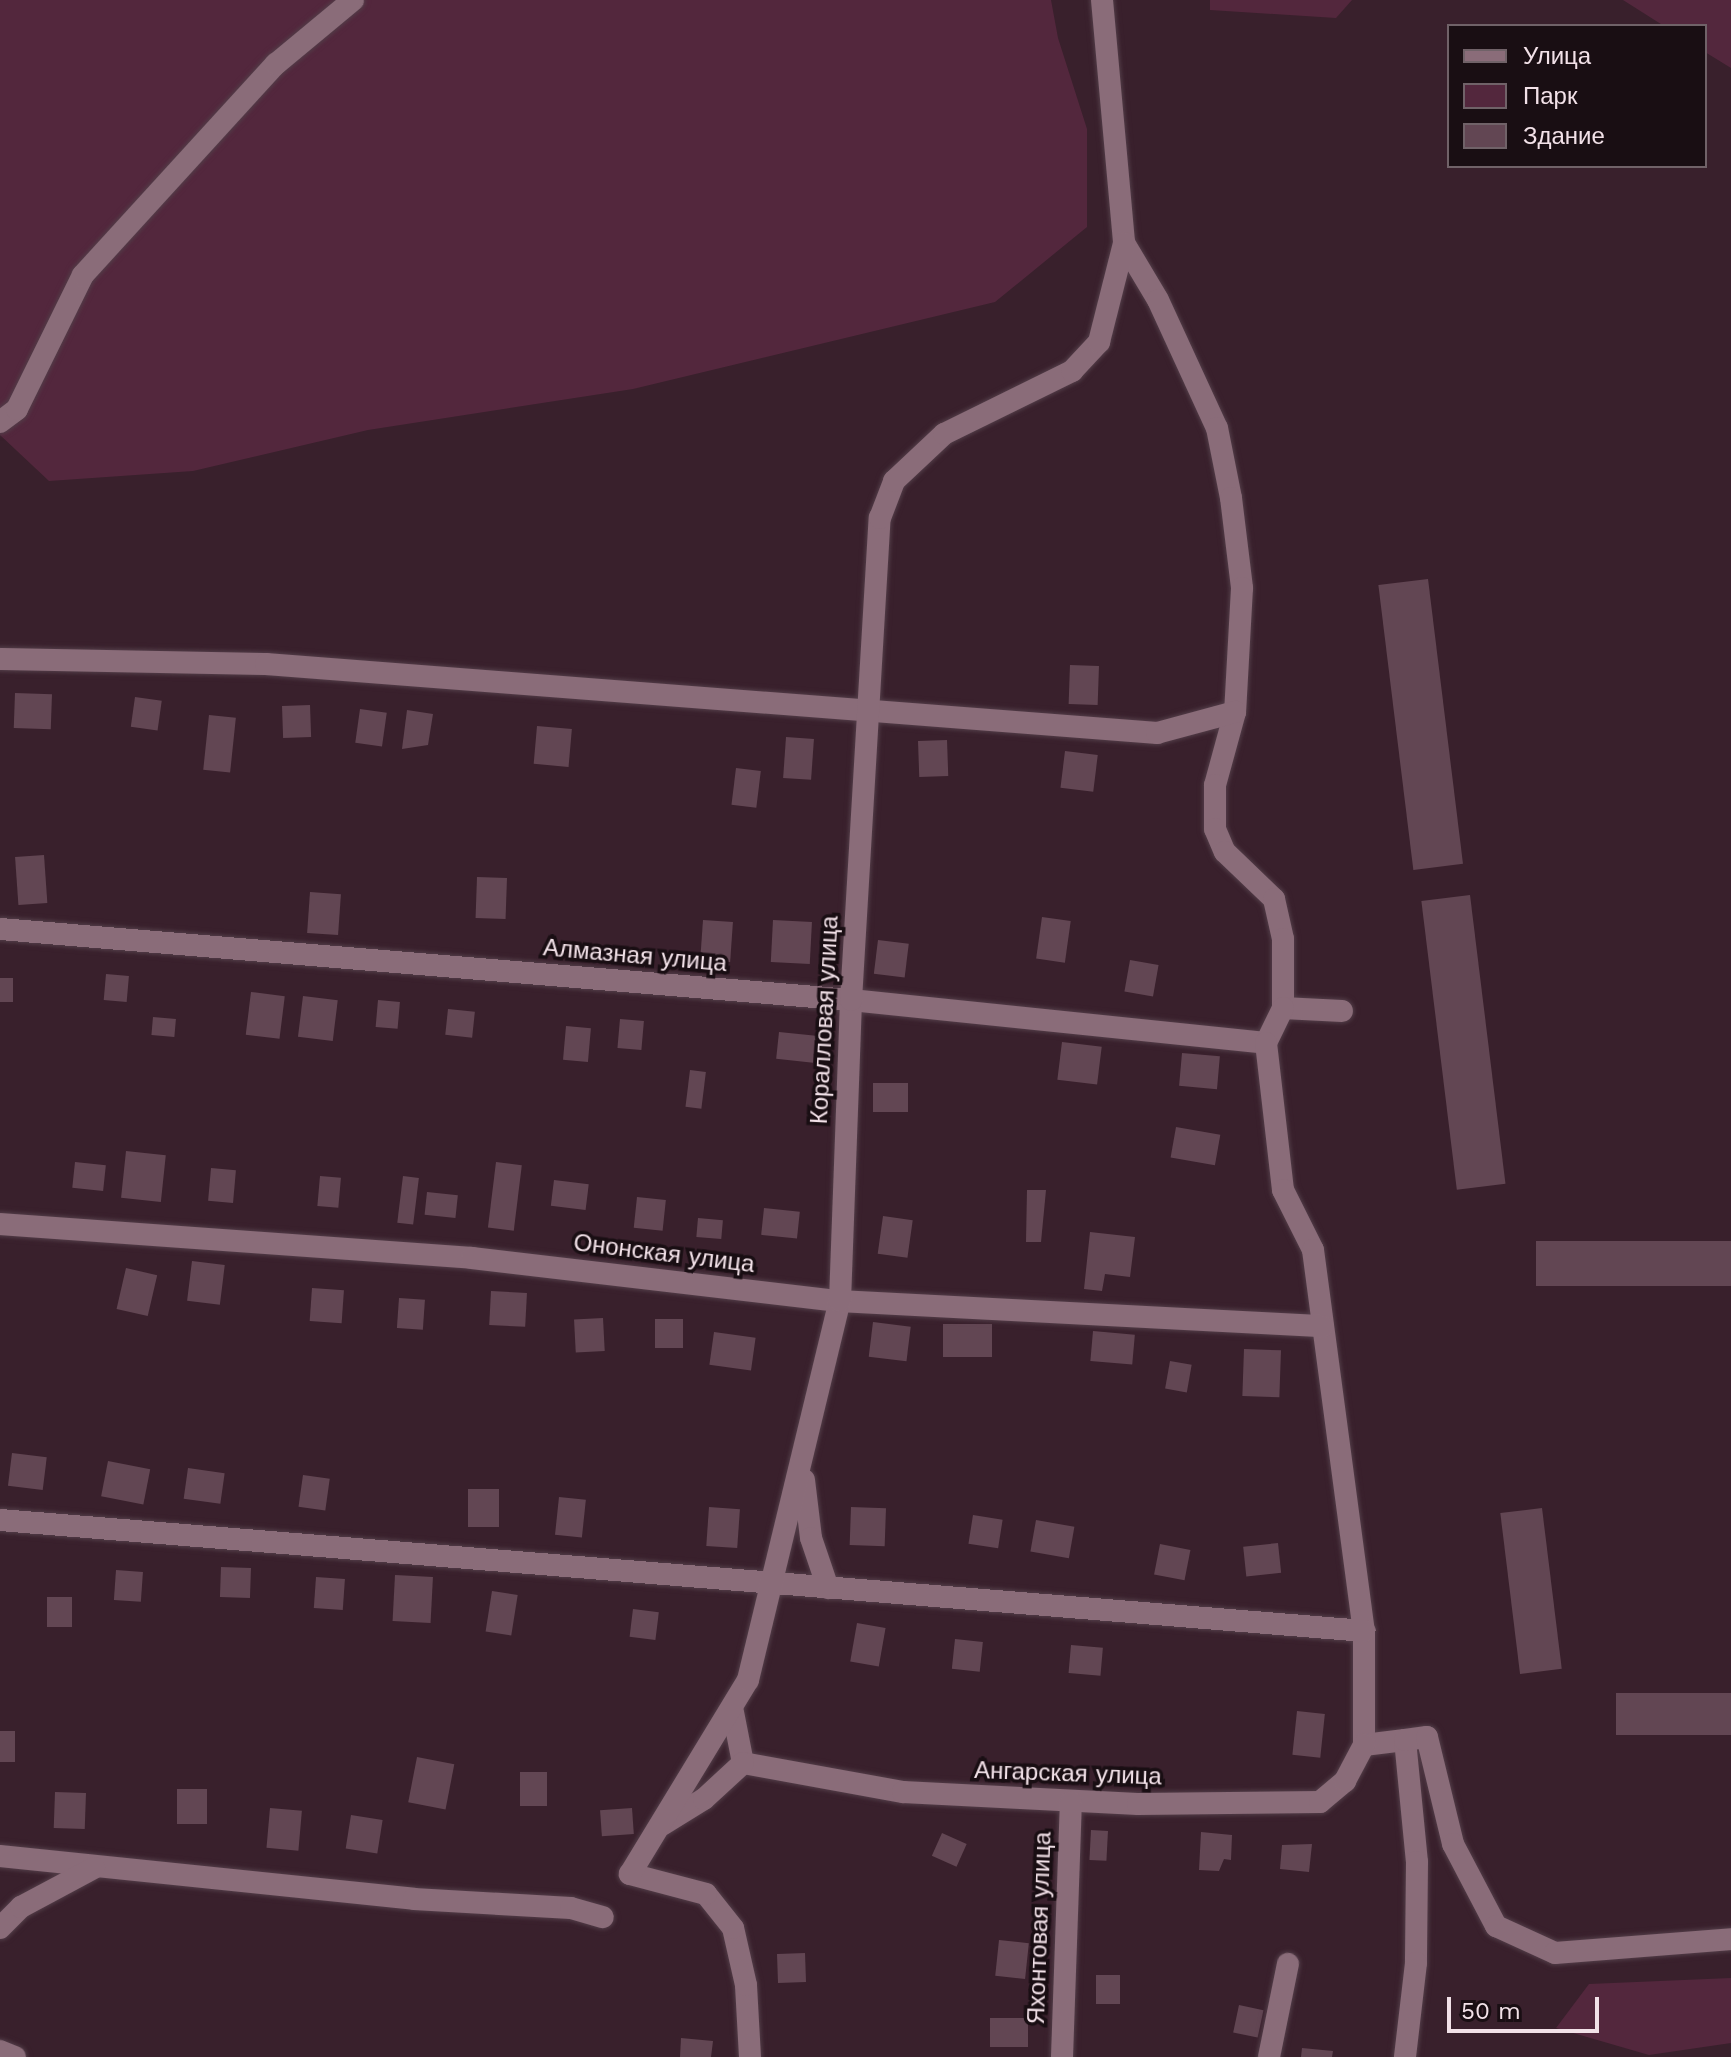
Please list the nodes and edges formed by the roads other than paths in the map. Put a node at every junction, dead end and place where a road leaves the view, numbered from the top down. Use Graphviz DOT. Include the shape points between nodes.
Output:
graph roads {
  1 [pos="353,0"];
  2 [pos="1102,0"];
  3 [pos="1124,243"];
  4 [pos="0,422"];
  5 [pos="0,659"];
  6 [pos="870,711"];
  7 [pos="1235,712"];
  8 [pos="0,929"];
  9 [pos="851,1000"];
  10 [pos="1283,1008"];
  11 [pos="1342,1011"];
  12 [pos="1266,1043"];
  13 [pos="0,1224"];
  14 [pos="840,1301"];
  15 [pos="1322,1326"];
  16 [pos="802,1467"];
  17 [pos="0,1520"];
  18 [pos="774,1584"];
  19 [pos="828,1588"];
  20 [pos="1364,1631"];
  21 [pos="733,1712"];
  22 [pos="1405,1740"];
  23 [pos="1364,1745"];
  24 [pos="743,1763"];
  25 [pos="1071,1802"];
  26 [pos="660,1826"];
  27 [pos="0,1856"];
  28 [pos="94,1868"];
  29 [pos="603,1917"];
  30 [pos="0,1928"];
  31 [pos="1731,1939"];
  32 [pos="1288,1964"];
  33 [pos="0,2051"];
  34 [pos="15,2057"];
  35 [pos="750,2057"];
  36 [pos="1062,2057"];
  37 [pos="1269,2057"];
  38 [pos="1405,2057"];
  1 -- 4 [label="street" via="276,64 83,275 17,409"];
  2 -- 3 [label="street"];
  3 -- 6 [label="street, Коралловая улица" via="1099,342 1072,371 1019,400 973,415 944,434 894,481 880,518"];
  3 -- 7 [label="street" via="1158,300 1217,428 1242,588"];
  5 -- 6 [label="street" via="266,664"];
  6 -- 7 [label="street" via="1157,733"];
  6 -- 9 [label="street, Коралловая улица"];
  7 -- 10 [label="street" via="1215,785 1215,829 1225,852 1274,899 1283,939"];
  8 -- 9 [label="street, Алмазная улица"];
  9 -- 12 [label="street, Алмазная улица"];
  9 -- 14 [label="street, Коралловая улица"];
  10 -- 11 [label="street"];
  10 -- 12 [label="street"];
  12 -- 15 [label="street" via="1283,1190 1313,1250"];
  13 -- 14 [label="street, Ононская улица" via="472,1258"];
  14 -- 15 [label="street, Ононская улица"];
  14 -- 16 [label="street, Коралловая улица"];
  15 -- 20 [label="street"];
  16 -- 18 [label="street, Коралловая улица"];
  16 -- 19 [label="street" via="811,1538"];
  17 -- 18 [label="street"];
  18 -- 19 [label="street"];
  18 -- 21 [label="street, Коралловая улица" via="748,1680"];
  19 -- 20 [label="street"];
  20 -- 23 [label="street"];
  21 -- 24 [label="street"];
  21 -- 26 [label="street, Коралловая улица"];
  22 -- 23 [label="street"];
  22 -- 31 [label="street" via="1427,1737 1453,1844 1496,1926 1555,1953"];
  22 -- 38 [label="street" via="1417,1876 1416,1963"];
  23 -- 25 [label="street, Ангарская улица" via="1345,1781 1320,1802"];
  24 -- 25 [label="street, Ангарская улица" via="903,1792"];
  24 -- 26 [label="street" via="704,1799"];
  25 -- 36 [label="street, Яхонтовая улица"];
  26 -- 35 [label="street, Коралловая улица" via="630,1874 706,1894 733,1928 746,1985"];
  27 -- 28 [label="street"];
  28 -- 29 [label="street" via="414,1899 571,1908"];
  28 -- 30 [label="street" via="21,1907"];
  32 -- 37 [label="street"];
  33 -- 34 [label="street"];
}
